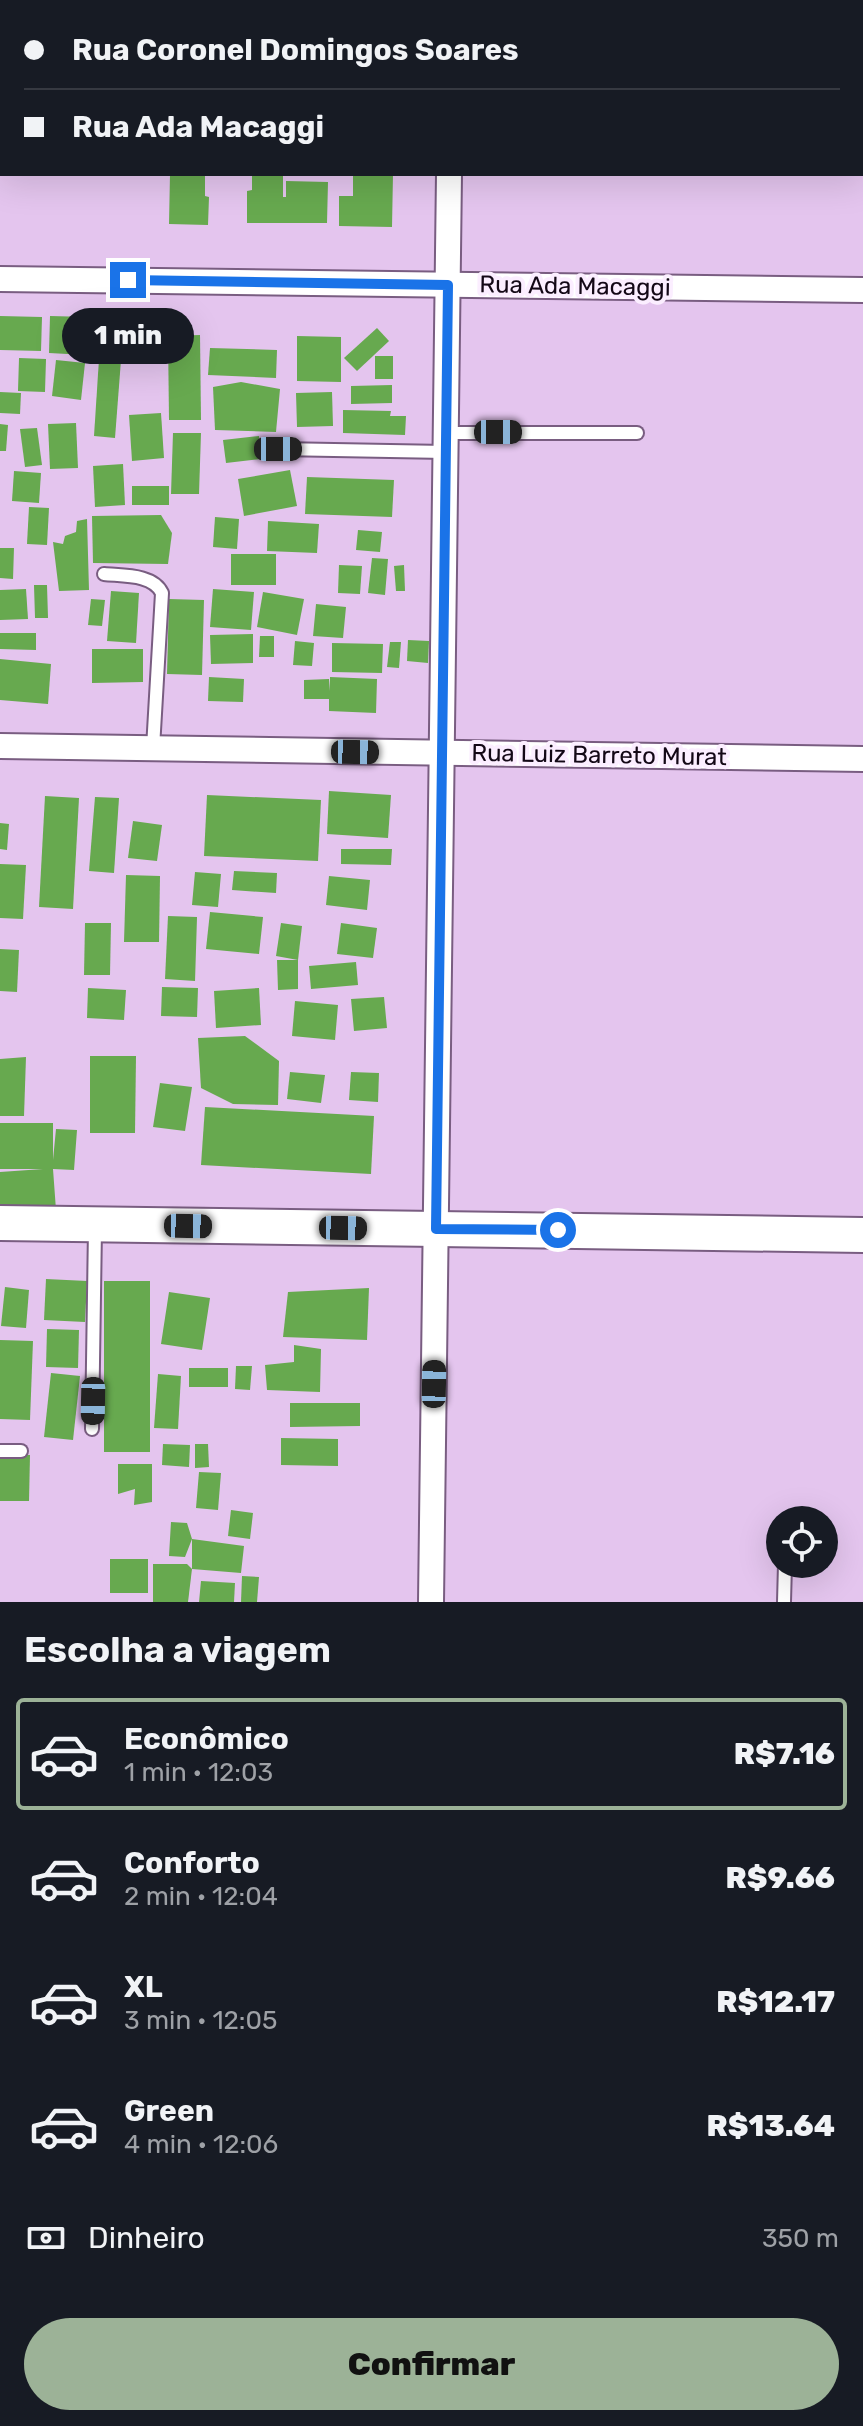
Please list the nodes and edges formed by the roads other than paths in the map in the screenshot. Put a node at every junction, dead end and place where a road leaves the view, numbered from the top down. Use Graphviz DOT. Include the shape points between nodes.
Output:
graph roads {
  1 [pos="449,176"];
  2 [pos="0,279"];
  3 [pos="448,285"];
  4 [pos="863,290"];
  5 [pos="637,433"];
  6 [pos="446,442"];
  7 [pos="278,449"];
  8 [pos="104,574"];
  9 [pos="0,746"];
  10 [pos="153,748"];
  11 [pos="442,753"];
  12 [pos="863,759"];
  13 [pos="0,1223"];
  14 [pos="95,1224"];
  15 [pos="436,1229"];
  16 [pos="863,1235"];
  17 [pos="92,1429"];
  18 [pos="0,1451"];
  19 [pos="21,1451"];
  20 [pos="785,1578"];
  21 [pos="431,1602"];
  22 [pos="784,1602"];
  1 -- 3 [label="street"];
  2 -- 3 [label="street, Rua Ada Macaggi"];
  3 -- 4 [label="street, Rua Ada Macaggi"];
  3 -- 6 [label="street"];
  5 -- 6 [label="lane"];
  6 -- 7 [label="lane"];
  6 -- 11 [label="street"];
  8 -- 10 [label="lane" via="150,580 162,593"];
  9 -- 10 [label="street, Rua Luiz Barreto Murat"];
  10 -- 11 [label="street, Rua Luiz Barreto Murat"];
  11 -- 12 [label="street, Rua Luiz Barreto Murat"];
  11 -- 15 [label="street"];
  13 -- 14 [label="street"];
  14 -- 15 [label="street"];
  14 -- 17 [label="lane"];
  15 -- 16 [label="street"];
  15 -- 21 [label="street"];
  18 -- 19 [label="lane"];
  20 -- 22 [label="lane"];
}
